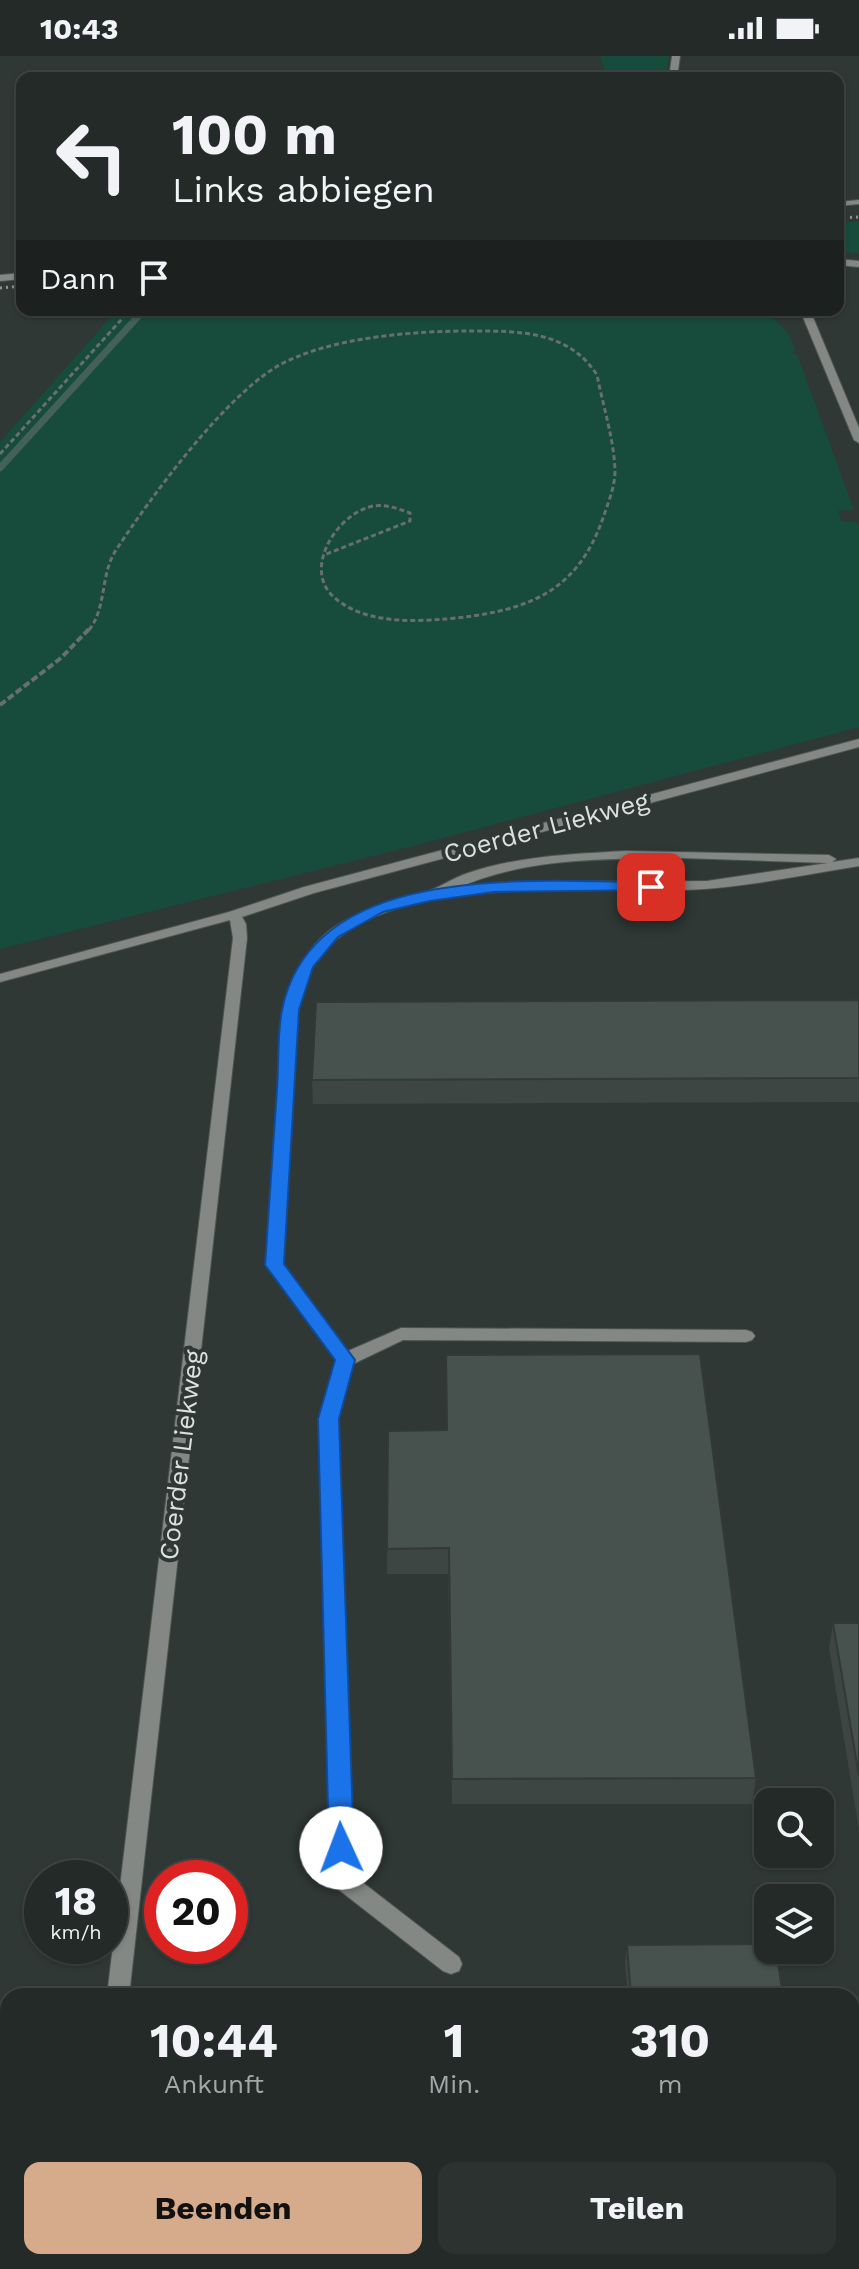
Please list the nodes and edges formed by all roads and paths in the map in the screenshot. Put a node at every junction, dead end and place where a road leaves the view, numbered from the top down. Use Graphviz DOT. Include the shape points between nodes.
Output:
graph roads {
  1 [pos="125,316"];
  2 [pos="807,316"];
  3 [pos="859,440"];
  4 [pos="0,454"];
  5 [pos="324,555"];
  6 [pos="0,705"];
  7 [pos="859,743"];
  8 [pos="859,861"];
  9 [pos="430,896"];
  10 [pos="234,915"];
  11 [pos="0,978"];
  12 [pos="746,1336"];
  13 [pos="345,1360"];
  14 [pos="451,1964"];
  15 [pos="119,1988"];
  1 -- 4 [label="path"];
  2 -- 3 [label="street"];
  5 -- 5 [label="path" via="349,515 368,505 400,507 410,513 410,521 397,530"];
  5 -- 6 [label="path" via="321,583 331,596 367,614 397,619 462,618 504,610 564,586 596,539 615,473 590,362 546,336 481,331 369,342 278,366 256,380 217,423 113,555 95,623"];
  7 -- 10 [label="street, Coerder Liekweg" via="309,890"];
  8 -- 9 [label="street" via="723,884 494,887"];
  8 -- 9 [label="street" via="583,857 502,868 454,881"];
  9 -- 13 [label="street" via="377,909 333,934 306,966 291,1010 274,1265"];
  10 -- 11 [label="street, Coerder Liekweg"];
  10 -- 15 [label="street, Coerder Liekweg" via="240,938"];
  12 -- 13 [label="street" via="401,1334"];
  13 -- 14 [label="street" via="329,1419 342,1879"];
}
